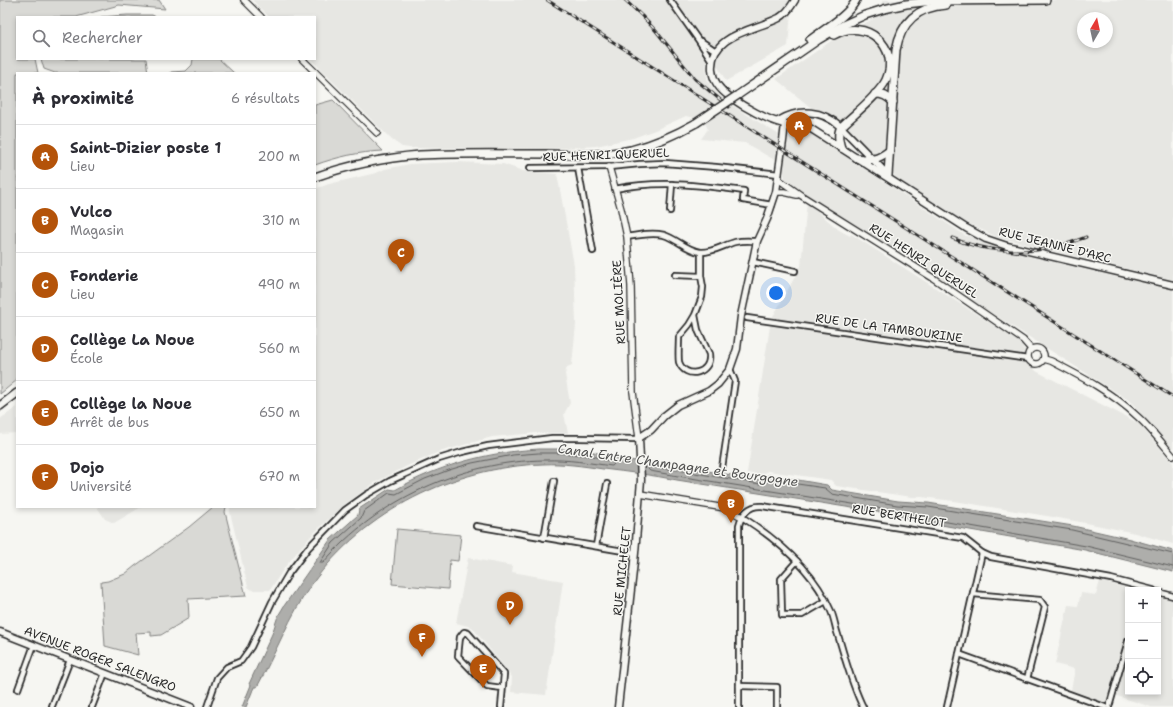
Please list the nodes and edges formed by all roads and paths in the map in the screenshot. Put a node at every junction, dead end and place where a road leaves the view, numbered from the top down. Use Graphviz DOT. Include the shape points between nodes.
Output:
graph roads {
  1 [pos="244,0"];
  2 [pos="670,0"];
  3 [pos="795,0"];
  4 [pos="856,0"];
  5 [pos="1009,0"];
  6 [pos="1040,0"];
  7 [pos="1046,0"];
  8 [pos="260,16"];
  9 [pos="699,40"];
  10 [pos="716,51"];
  11 [pos="303,60"];
  12 [pos="712,61"];
  13 [pos="782,64"];
  14 [pos="315,72"];
  15 [pos="316,73"];
  16 [pos="765,76"];
  17 [pos="875,94"];
  18 [pos="893,102"];
  19 [pos="781,123"];
  20 [pos="841,127"];
  21 [pos="377,133"];
  22 [pos="841,148"];
  23 [pos="889,151"];
  24 [pos="857,158"];
  25 [pos="873,160"];
  26 [pos="530,168"];
  27 [pos="578,168"];
  28 [pos="609,168"];
  29 [pos="888,175"];
  30 [pos="316,177"];
  31 [pos="778,177"];
  32 [pos="672,184"];
  33 [pos="898,184"];
  34 [pos="615,189"];
  35 [pos="776,192"];
  36 [pos="802,196"];
  37 [pos="772,205"];
  38 [pos="670,212"];
  39 [pos="627,237"];
  40 [pos="757,241"];
  41 [pos="593,251"];
  42 [pos="701,252"];
  43 [pos="753,262"];
  44 [pos="795,271"];
  45 [pos="675,275"];
  46 [pos="701,276"];
  47 [pos="1173,285"];
  48 [pos="695,315"];
  49 [pos="747,318"];
  50 [pos="1031,349"];
  51 [pos="1028,359"];
  52 [pos="1044,359"];
  53 [pos="730,368"];
  54 [pos="16,394"];
  55 [pos="0,406"];
  56 [pos="639,438"];
  57 [pos="1173,456"];
  58 [pos="722,468"];
  59 [pos="554,481"];
  60 [pos="607,484"];
  61 [pos="640,494"];
  62 [pos="742,517"];
  63 [pos="476,526"];
  64 [pos="544,538"];
  65 [pos="596,546"];
  66 [pos="635,553"];
  67 [pos="982,553"];
  68 [pos="797,561"];
  69 [pos="1137,587"];
  70 [pos="1161,593"];
  71 [pos="973,594"];
  72 [pos="1173,596"];
  73 [pos="826,601"];
  74 [pos="0,632"];
  75 [pos="34,645"];
  76 [pos="1125,652"];
  77 [pos="959,654"];
  78 [pos="70,660"];
  79 [pos="105,673"];
  80 [pos="1027,679"];
  81 [pos="739,686"];
  82 [pos="502,688"];
  83 [pos="18,689"];
  84 [pos="52,706"];
  85 [pos="92,707"];
  86 [pos="191,707"];
  87 [pos="207,707"];
  88 [pos="501,707"];
  89 [pos="618,707"];
  90 [pos="739,707"];
  91 [pos="777,707"];
  92 [pos="863,707"];
  93 [pos="947,707"];
  94 [pos="1105,707"];
  95 [pos="1109,707"];
  1 -- 8 [label="street"];
  2 -- 9 [label="street"];
  3 -- 10 [label="main road" via="779,18 731,37"];
  4 -- 16 [label="main road" via="848,12"];
  5 -- 6 [label="main road"];
  5 -- 13 [label="main road" via="933,1 884,9 843,25"];
  6 -- 7 [label="main road"];
  6 -- 18 [label="main road" via="940,6 911,17 900,32 898,40"];
  9 -- 10 [label="street"];
  9 -- 12 [label="street"];
  10 -- 12 [label="main road"];
  11 -- 14 [label="street"];
  12 -- 19 [label="main road" via="718,87 754,111"];
  13 -- 16 [label="main road"];
  13 -- 17 [label="main road" via="838,33 849,29 863,30 880,40 889,58 888,75"];
  15 -- 21 [label="street"];
  16 -- 30 [label="main road, bridge" via="696,124 677,134 630,150 572,154 420,155 362,163"];
  17 -- 18 [label="main road" via="884,95"];
  17 -- 20 [label="main road"];
  18 -- 23 [label="main road"];
  19 -- 20 [label="main road, RUE JEANNE D'ARC" via="793,115 814,113 827,116"];
  19 -- 22 [label="main road, RUE JEANNE D'ARC" via="802,124"];
  19 -- 31 [label="main road" via="784,133"];
  20 -- 22 [label="main road" via="838,133"];
  20 -- 25 [label="main road, RUE JEANNE D'ARC"];
  22 -- 24 [label="main road, RUE JEANNE D'ARC"];
  23 -- 25 [label="main road"];
  23 -- 29 [label="main road"];
  24 -- 25 [label="main road"];
  24 -- 33 [label="main road, RUE JEANNE D'ARC"];
  25 -- 29 [label="main road, RUE JEANNE D'ARC"];
  26 -- 27 [label="street, RUE HENRI QUERUEL"];
  27 -- 28 [label="street, RUE HENRI QUERUEL"];
  27 -- 41 [label="street"];
  28 -- 31 [label="street, RUE HENRI QUERUEL" via="664,163 716,167"];
  28 -- 34 [label="street, RUE MOLIÈRE"];
  29 -- 33 [label="main road, RUE JEANNE D'ARC"];
  31 -- 35 [label="main road"];
  31 -- 36 [label="street, RUE HENRI QUERUEL"];
  32 -- 34 [label="street" via="634,185"];
  32 -- 37 [label="street" via="744,191 743,200"];
  32 -- 38 [label="street"];
  33 -- 47 [label="main road, RUE JEANNE D'ARC" via="971,231 996,243"];
  34 -- 39 [label="street, RUE MOLIÈRE"];
  35 -- 36 [label="street, RUE HENRI QUERUEL"];
  35 -- 37 [label="main road"];
  36 -- 50 [label="street, RUE HENRI QUERUEL" via="933,278 1023,340"];
  37 -- 40 [label="main road"];
  39 -- 42 [label="street" via="641,234 663,235"];
  39 -- 56 [label="street, RUE MOLIÈRE" via="631,286 633,392"];
  40 -- 42 [label="street" via="736,241"];
  40 -- 43 [label="main road"];
  42 -- 46 [label="street"];
  43 -- 44 [label="street"];
  43 -- 53 [label="main road" via="741,316 737,349"];
  45 -- 46 [label="street"];
  46 -- 48 [label="street" via="702,298"];
  48 -- 48 [label="street" via="698,330 710,357 706,368 693,373 685,370 680,362 679,337"];
  49 -- 51 [label="street, RUE DE LA TAMBOURINE"];
  50 -- 51 [label="street"];
  50 -- 52 [label="street" via="1041,350"];
  51 -- 52 [label="street" via="1036,365"];
  52 -- 57 [label="street" via="1097,385 1127,406"];
  53 -- 56 [label="main road" via="718,384 678,405"];
  53 -- 58 [label="street" via="735,380"];
  54 -- 55 [label="main road"];
  56 -- 61 [label="main road, RUE MICHELET"];
  56 -- 87 [label="street" via="552,438 488,446 439,459 366,495 345,510 308,548 289,573 272,602 252,647 241,661 227,667 217,678"];
  59 -- 64 [label="street"];
  60 -- 65 [label="street"];
  61 -- 62 [label="street" via="725,508"];
  61 -- 66 [label="main road, RUE MICHELET"];
  62 -- 67 [label="street, RUE BERTHELOT" via="752,507 757,506 839,518 963,538"];
  62 -- 68 [label="street"];
  62 -- 81 [label="street" via="739,525"];
  63 -- 64 [label="street"];
  64 -- 65 [label="street"];
  65 -- 66 [label="street"];
  66 -- 89 [label="main road, RUE MICHELET"];
  67 -- 69 [label="street, RUE BERTHELOT" via="991,557 1111,579"];
  67 -- 71 [label="street"];
  68 -- 73 [label="street" via="818,586"];
  68 -- 73 [label="street" via="781,579 782,615 802,615"];
  70 -- 72 [label="street"];
  71 -- 77 [label="street"];
  71 -- 80 [label="street" via="1040,600 1045,606"];
  73 -- 92 [label="street"];
  74 -- 75 [label="main road, AVENUE ROGER SALENGRO"];
  75 -- 78 [label="main road, AVENUE ROGER SALENGRO"];
  75 -- 83 [label="street"];
  76 -- 95 [label="street"];
  77 -- 80 [label="street"];
  77 -- 93 [label="street"];
  78 -- 79 [label="main road, AVENUE ROGER SALENGRO"];
  78 -- 84 [label="street"];
  79 -- 85 [label="street"];
  79 -- 86 [label="main road, AVENUE ROGER SALENGRO"];
  80 -- 94 [label="street"];
  81 -- 90 [label="street"];
  81 -- 91 [label="street" via="777,687"];
  82 -- 82 [label="street" via="504,674 468,633 464,632 458,656 487,686"];
  82 -- 88 [label="street"];
}
